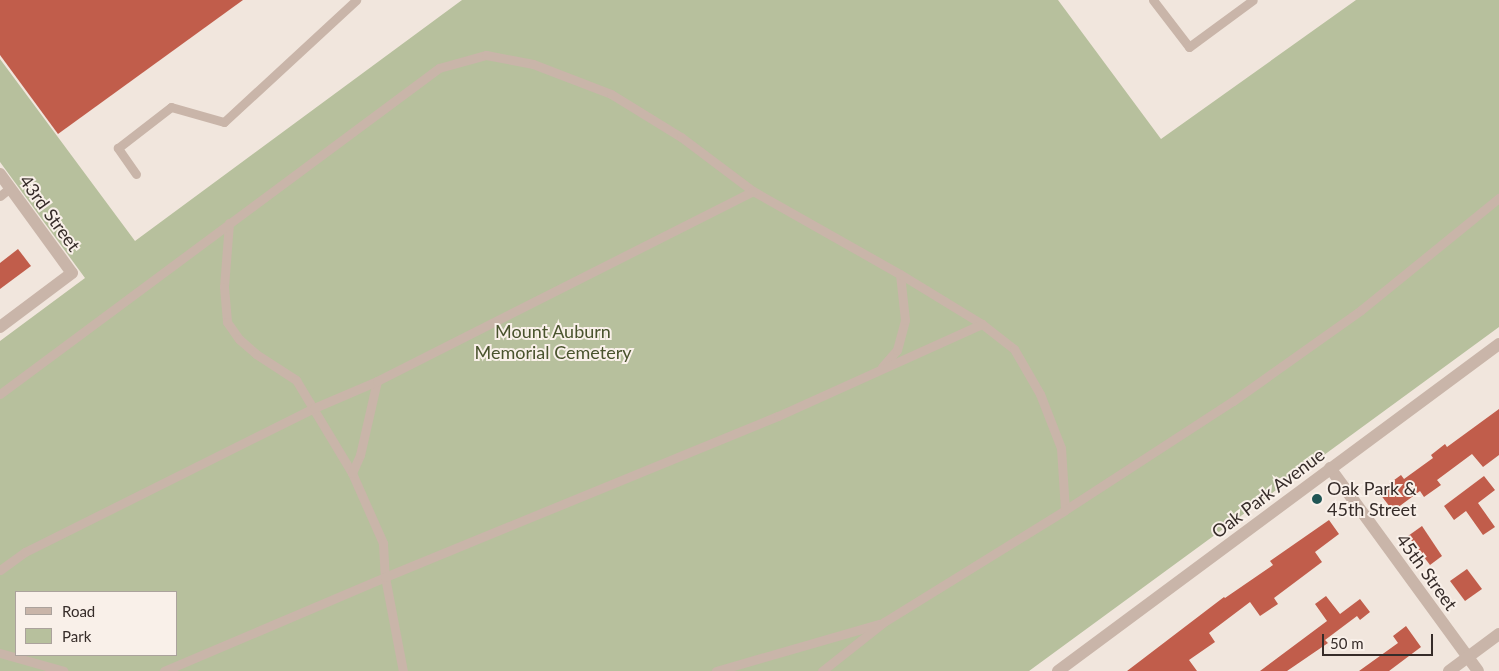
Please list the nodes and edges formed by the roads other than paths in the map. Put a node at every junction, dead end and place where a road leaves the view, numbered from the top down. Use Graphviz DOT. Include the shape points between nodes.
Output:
graph roads {
  1 [pos="356,0"];
  2 [pos="1153,0"];
  3 [pos="1253,0"];
  4 [pos="0,174"];
  5 [pos="136,174"];
  6 [pos="5,192"];
  7 [pos="753,192"];
  8 [pos="1499,198"];
  9 [pos="229,223"];
  10 [pos="900,274"];
  11 [pos="982,324"];
  12 [pos="0,327"];
  13 [pos="1499,344"];
  14 [pos="878,371"];
  15 [pos="376,380"];
  16 [pos="0,394"];
  17 [pos="314,408"];
  18 [pos="1330,468"];
  19 [pos="352,473"];
  20 [pos="1065,510"];
  21 [pos="0,570"];
  22 [pos="385,578"];
  23 [pos="884,622"];
  24 [pos="1499,634"];
  25 [pos="0,652"];
  26 [pos="1468,657"];
  27 [pos="64,671"];
  28 [pos="164,671"];
  29 [pos="403,671"];
  30 [pos="716,671"];
  31 [pos="822,671"];
  32 [pos="1058,671"];
  33 [pos="1449,671"];
  34 [pos="1478,671"];
  1 -- 5 [label="lane" via="224,122 171,107 118,148"];
  2 -- 3 [label="lane" via="1189,47"];
  4 -- 6 [label="street, 43rd Street"];
  6 -- 12 [label="street, 43rd Street" via="72,273"];
  7 -- 9 [label="lane" via="681,137 611,94 532,64 486,55 439,68"];
  7 -- 10 [label="lane"];
  7 -- 15 [label="lane"];
  8 -- 20 [label="lane" via="1361,310 1233,401"];
  9 -- 16 [label="lane"];
  9 -- 17 [label="lane" via="224,287 227,322 239,339 256,354 296,380"];
  10 -- 11 [label="lane"];
  10 -- 14 [label="lane" via="903,328 897,350"];
  11 -- 14 [label="lane"];
  11 -- 20 [label="lane" via="1014,350 1040,394 1061,448"];
  13 -- 18 [label="street, Oak Park Avenue"];
  14 -- 22 [label="lane" via="778,416"];
  15 -- 17 [label="lane"];
  15 -- 19 [label="lane" via="360,455"];
  17 -- 19 [label="lane"];
  17 -- 21 [label="lane" via="25,552"];
  18 -- 26 [label="street, 45th Street"];
  18 -- 32 [label="street, Oak Park Avenue"];
  19 -- 22 [label="lane" via="383,543"];
  20 -- 23 [label="lane"];
  22 -- 28 [label="lane"];
  22 -- 29 [label="lane"];
  23 -- 30 [label="lane"];
  23 -- 31 [label="lane"];
  24 -- 26 [label="street"];
  25 -- 27 [label="lane"];
  26 -- 33 [label="street"];
  26 -- 34 [label="street, 45th Street"];
}
